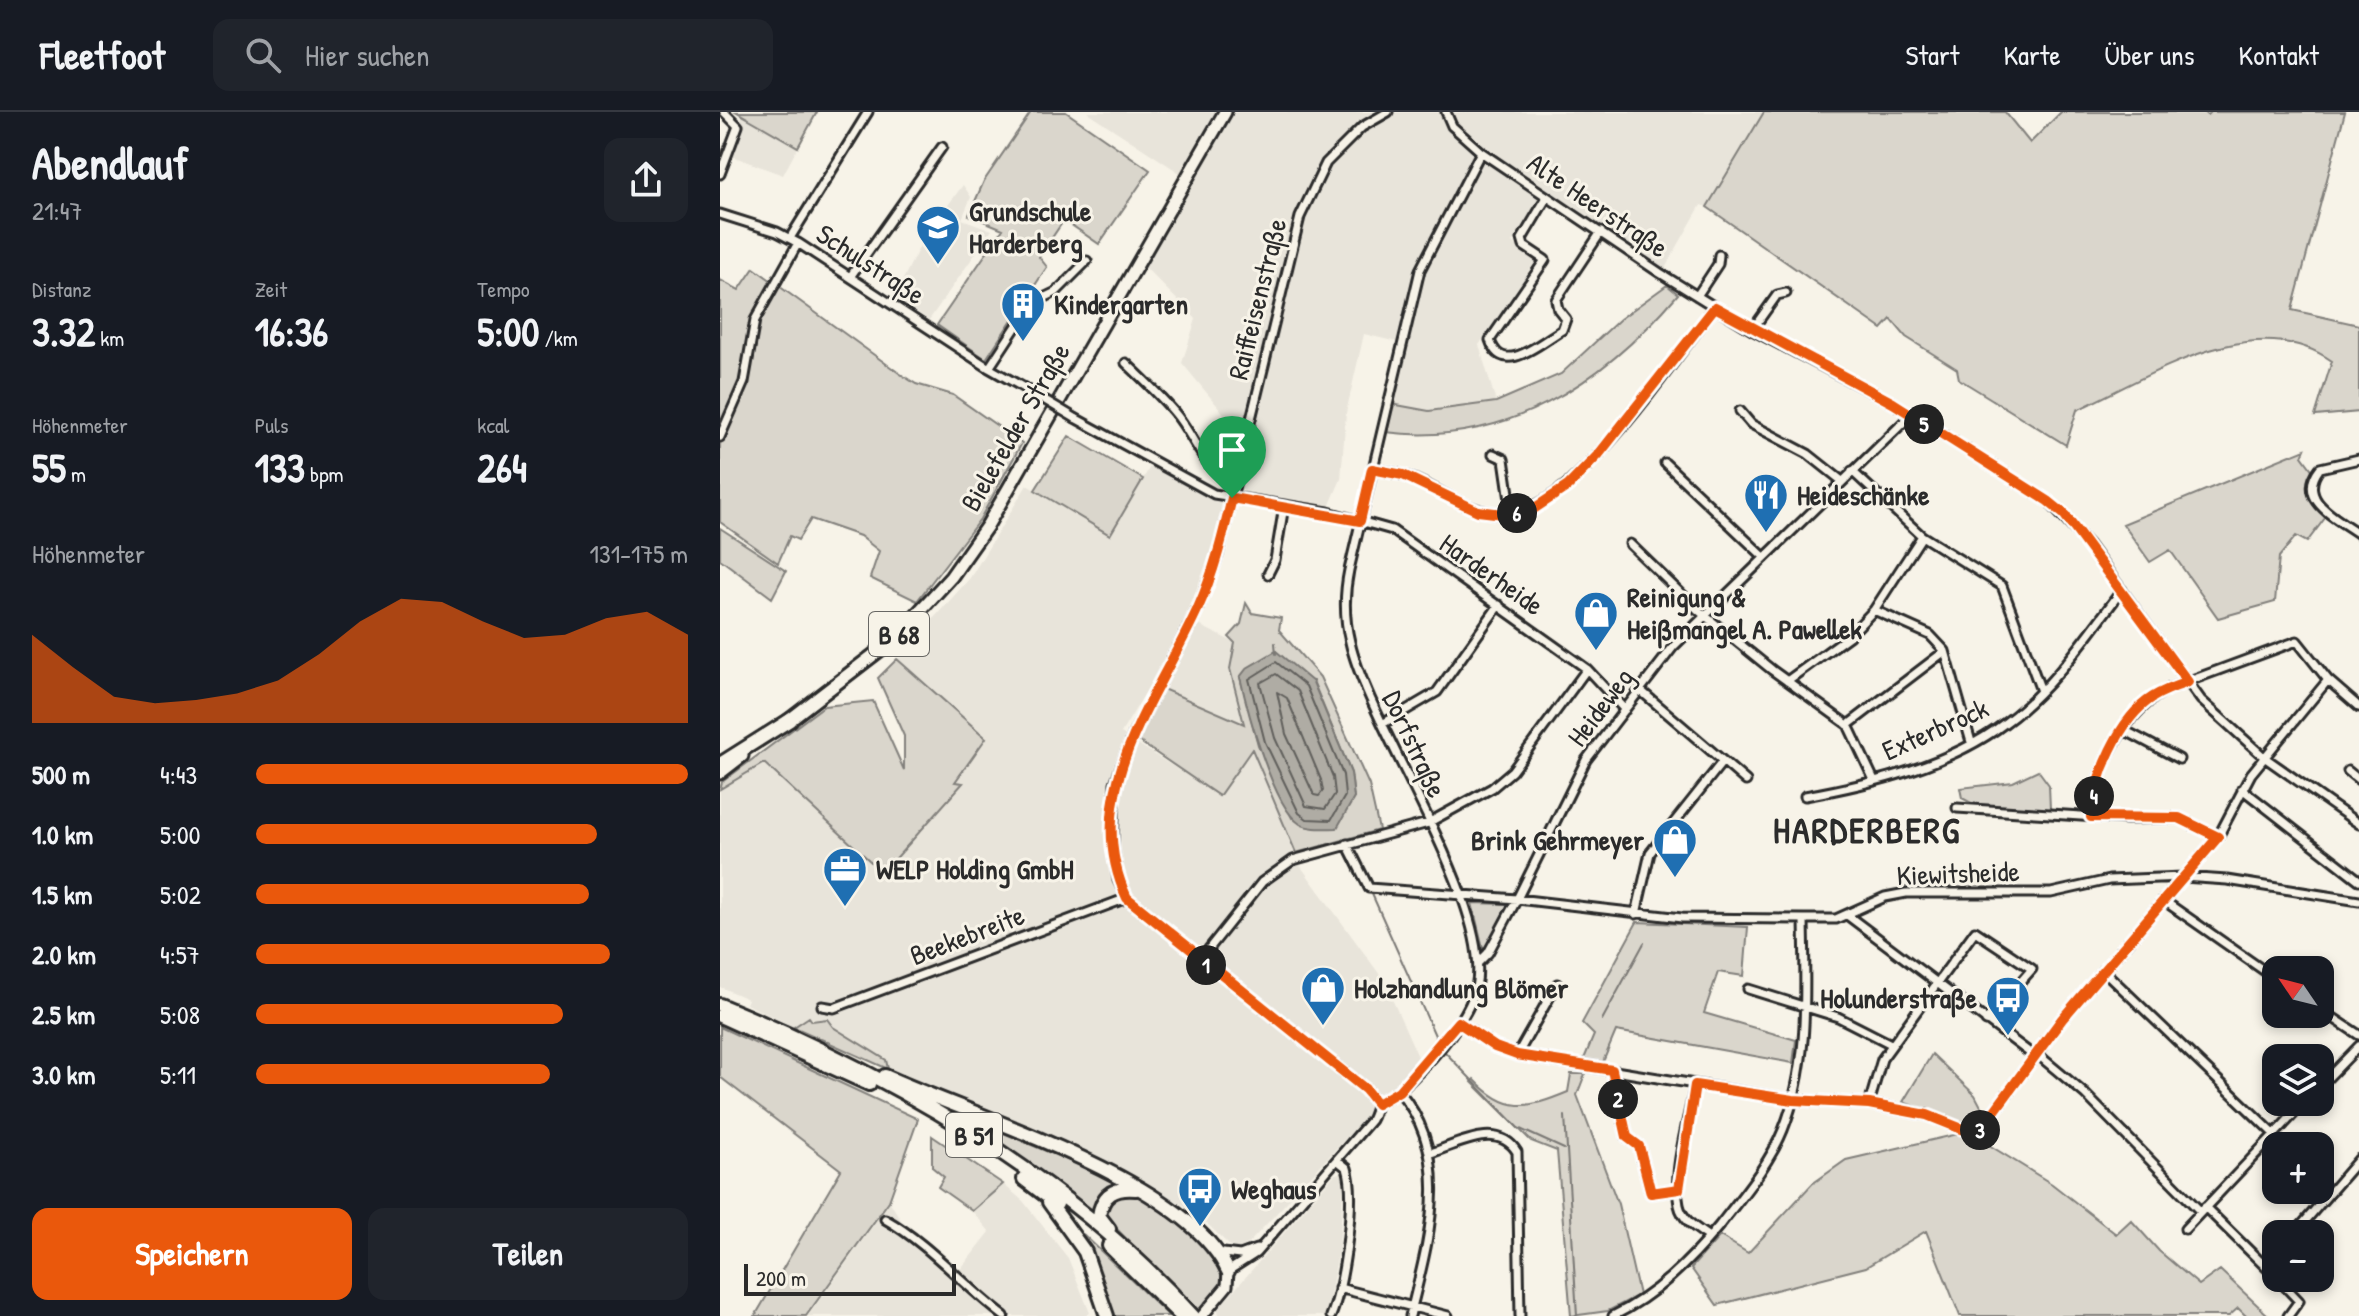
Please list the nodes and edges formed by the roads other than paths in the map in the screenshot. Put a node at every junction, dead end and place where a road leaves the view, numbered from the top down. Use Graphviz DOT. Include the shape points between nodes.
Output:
graph roads {
  1 [pos="724,112"];
  2 [pos="868,112"];
  3 [pos="1225,112"];
  4 [pos="1388,112"];
  5 [pos="1446,112"];
  6 [pos="942,147"];
  7 [pos="1481,152"];
  8 [pos="720,174"];
  9 [pos="1547,197"];
  10 [pos="720,214"];
  11 [pos="1601,232"];
  12 [pos="790,238"];
  13 [pos="798,243"];
  14 [pos="1719,255"];
  15 [pos="1087,261"];
  16 [pos="850,277"];
  17 [pos="1786,293"];
  18 [pos="1697,296"];
  19 [pos="1715,307"];
  20 [pos="1752,330"];
  21 [pos="1126,363"];
  22 [pos="989,368"];
  23 [pos="1740,411"];
  24 [pos="1911,415"];
  25 [pos="720,437"];
  26 [pos="1493,454"];
  27 [pos="2359,459"];
  28 [pos="1665,463"];
  29 [pos="1372,469"];
  30 [pos="1852,471"];
  31 [pos="1842,481"];
  32 [pos="1235,483"];
  33 [pos="1232,498"];
  34 [pos="1284,506"];
  35 [pos="1512,514"];
  36 [pos="1360,521"];
  37 [pos="2359,534"];
  38 [pos="1922,536"];
  39 [pos="1630,544"];
  40 [pos="1763,556"];
  41 [pos="1268,574"];
  42 [pos="2122,590"];
  43 [pos="1499,605"];
  44 [pos="1874,610"];
  45 [pos="1705,614"];
  46 [pos="1945,651"];
  47 [pos="1587,669"];
  48 [pos="2328,680"];
  49 [pos="1787,681"];
  50 [pos="2188,682"];
  51 [pos="1640,690"];
  52 [pos="2041,691"];
  53 [pos="2359,707"];
  54 [pos="1625,710"];
  55 [pos="790,720"];
  56 [pos="1384,723"];
  57 [pos="1848,725"];
  58 [pos="2124,730"];
  59 [pos="1971,742"];
  60 [pos="2264,757"];
  61 [pos="2179,759"];
  62 [pos="1723,761"];
  63 [pos="720,764"];
  64 [pos="2348,771"];
  65 [pos="720,775"];
  66 [pos="1874,780"];
  67 [pos="2359,780"];
  68 [pos="1746,781"];
  69 [pos="2242,789"];
  70 [pos="1805,796"];
  71 [pos="1957,808"];
  72 [pos="2091,817"];
  73 [pos="2358,820"];
  74 [pos="1428,823"];
  75 [pos="2218,837"];
  76 [pos="1347,844"];
  77 [pos="2183,877"];
  78 [pos="2359,880"];
  79 [pos="1464,896"];
  80 [pos="1127,898"];
  81 [pos="1517,899"];
  82 [pos="2163,900"];
  83 [pos="2359,901"];
  84 [pos="1636,914"];
  85 [pos="1847,915"];
  86 [pos="1804,919"];
  87 [pos="1200,960"];
  88 [pos="1479,962"];
  89 [pos="2262,969"];
  90 [pos="2103,970"];
  91 [pos="1557,984"];
  92 [pos="1938,985"];
  93 [pos="1748,989"];
  94 [pos="720,1005"];
  95 [pos="822,1006"];
  96 [pos="1805,1009"];
  97 [pos="720,1016"];
  98 [pos="2334,1018"];
  99 [pos="1986,1021"];
  100 [pos="1458,1022"];
  101 [pos="2359,1035"];
  102 [pos="804,1042"];
  103 [pos="1891,1044"];
  104 [pos="2359,1046"];
  105 [pos="2035,1054"];
  106 [pos="1517,1055"];
  107 [pos="1612,1070"];
  108 [pos="2334,1072"];
  109 [pos="1695,1085"];
  110 [pos="1399,1091"];
  111 [pos="1793,1100"];
  112 [pos="1377,1104"];
  113 [pos="1869,1104"];
  114 [pos="2291,1116"];
  115 [pos="2272,1132"];
  116 [pos="2276,1132"];
  117 [pos="2262,1147"];
  118 [pos="1431,1153"];
  119 [pos="2359,1159"];
  120 [pos="1337,1160"];
  121 [pos="1679,1189"];
  122 [pos="1039,1190"];
  123 [pos="1144,1190"];
  124 [pos="2203,1209"];
  125 [pos="885,1219"];
  126 [pos="2306,1220"];
  127 [pos="2185,1229"];
  128 [pos="1270,1237"];
  129 [pos="1709,1237"];
  130 [pos="1129,1252"];
  131 [pos="1215,1252"];
  132 [pos="2262,1262"];
  133 [pos="1228,1271"];
  134 [pos="1339,1288"];
  135 [pos="2290,1292"];
  136 [pos="1412,1306"];
  137 [pos="1004,1316"];
  138 [pos="1107,1316"];
  139 [pos="1181,1316"];
  140 [pos="1193,1316"];
  141 [pos="1202,1316"];
  142 [pos="1331,1316"];
  143 [pos="1410,1316"];
  144 [pos="1448,1316"];
  145 [pos="1520,1316"];
  146 [pos="1613,1316"];
  147 [pos="2288,1316"];
  1 -- 8 [label="street" via="738,126"];
  2 -- 12 [label="street"];
  3 -- 55 [label="main road, Bielefelder Straße / B 68" via="987,526 951,577 893,640"];
  4 -- 32 [label="street, Raiffeisenstraße" via="1343,143 1314,182 1300,217"];
  5 -- 7 [label="street, Alte Heerstraße" via="1452,126"];
  6 -- 16 [label="street"];
  7 -- 9 [label="street, Alte Heerstraße"];
  7 -- 29 [label="street, Dorfstraße" via="1420,270"];
  9 -- 11 [label="street, Alte Heerstraße"];
  9 -- 11 [label="street" via="1522,239 1545,260 1490,340 1494,354 1515,357 1562,330 1566,319 1556,300"];
  10 -- 12 [label="street, Schulstraße"];
  11 -- 18 [label="street, Alte Heerstraße"];
  12 -- 13 [label="street, Schulstraße"];
  13 -- 16 [label="street, Schulstraße"];
  13 -- 25 [label="street" via="755,320 744,382"];
  14 -- 18 [label="street"];
  15 -- 22 [label="street" via="1056,292 1031,304"];
  16 -- 22 [label="street, Schulstraße"];
  17 -- 20 [label="street" via="1777,295"];
  18 -- 19 [label="street, Alte Heerstraße"];
  19 -- 20 [label="street, Alte Heerstraße"];
  19 -- 35 [label="street" via="1568,486 1532,510"];
  20 -- 24 [label="street, Alte Heerstraße"];
  21 -- 32 [label="street" via="1176,414 1211,467"];
  22 -- 33 [label="street, Schulstraße, bridge" via="1181,479"];
  23 -- 31 [label="street" via="1751,424 1808,454"];
  24 -- 30 [label="street, Heideweg"];
  24 -- 42 [label="street, Alte Heerstraße" via="2064,514"];
  26 -- 35 [label="street" via="1504,459"];
  27 -- 37 [label="street" via="2320,468 2313,484 2321,508"];
  28 -- 40 [label="street"];
  29 -- 35 [label="street" via="1403,475 1478,511"];
  29 -- 36 [label="street, Dorfstraße"];
  30 -- 31 [label="street, Heideweg"];
  30 -- 38 [label="street"];
  31 -- 40 [label="street, Heideweg"];
  32 -- 33 [label="street, Raiffeisenstraße"];
  33 -- 34 [label="street, Schulstraße"];
  33 -- 80 [label="street, Raiffeisenstraße" via="1200,604 1134,733 1115,783 1113,847"];
  34 -- 36 [label="street, Schulstraße"];
  34 -- 41 [label="street"];
  36 -- 43 [label="street, Harderheide" via="1392,530"];
  36 -- 56 [label="street, Dorfstraße" via="1346,586 1347,622 1363,684"];
  38 -- 44 [label="street"];
  38 -- 52 [label="street" via="2002,586"];
  39 -- 45 [label="street"];
  40 -- 45 [label="street, Heideweg"];
  42 -- 50 [label="street, Alte Heerstraße"];
  42 -- 52 [label="street, Exterbrock"];
  43 -- 47 [label="street, Harderheide"];
  43 -- 56 [label="street" via="1437,692"];
  44 -- 46 [label="street" via="1930,635"];
  44 -- 49 [label="street" via="1849,636"];
  45 -- 49 [label="street"];
  45 -- 51 [label="street, Heideweg"];
  46 -- 57 [label="street"];
  46 -- 59 [label="street"];
  47 -- 54 [label="street, Harderheide"];
  47 -- 74 [label="street" via="1512,771"];
  48 -- 50 [label="street" via="2297,641"];
  48 -- 53 [label="street"];
  48 -- 60 [label="street"];
  49 -- 57 [label="street"];
  50 -- 58 [label="street" via="2152,697"];
  50 -- 60 [label="street, Alte Heerstraße"];
  51 -- 54 [label="street, Heideweg"];
  51 -- 62 [label="street"];
  52 -- 59 [label="street, Exterbrock" via="2005,724"];
  54 -- 81 [label="street, Heideweg" via="1586,760"];
  55 -- 63 [label="highway, B 68"];
  55 -- 65 [label="main road, Bielefelder Straße / B 68"];
  56 -- 74 [label="street, Dorfstraße"];
  57 -- 66 [label="street"];
  58 -- 61 [label="street"];
  58 -- 72 [label="street" via="2097,785"];
  59 -- 66 [label="street, Exterbrock"];
  60 -- 69 [label="street"];
  60 -- 73 [label="street, Alte Heerstraße"];
  62 -- 68 [label="street"];
  62 -- 84 [label="street" via="1646,860"];
  64 -- 67 [label="street"];
  66 -- 70 [label="street, Exterbrock"];
  69 -- 75 [label="street"];
  69 -- 78 [label="street"];
  71 -- 72 [label="street"];
  72 -- 75 [label="street" via="2179,818"];
  74 -- 76 [label="street"];
  74 -- 79 [label="street, Dorfstraße"];
  75 -- 77 [label="street"];
  76 -- 79 [label="street, Kiewitsheide" via="1369,888"];
  76 -- 87 [label="street" via="1293,860 1262,882"];
  77 -- 82 [label="street"];
  77 -- 83 [label="street, Kiewitsheide"];
  77 -- 85 [label="street, Kiewitsheide" via="2109,880 2051,893 1906,893"];
  79 -- 81 [label="street, Kiewitsheide"];
  79 -- 88 [label="street, Dorfstraße"];
  80 -- 87 [label="street"];
  80 -- 95 [label="street, Beekebreite" via="834,1008"];
  81 -- 84 [label="street, Kiewitsheide"];
  81 -- 88 [label="street, Heideweg"];
  82 -- 89 [label="street"];
  82 -- 90 [label="street"];
  84 -- 86 [label="street, Kiewitsheide"];
  85 -- 86 [label="street, Kiewitsheide"];
  85 -- 92 [label="street"];
  86 -- 96 [label="street"];
  87 -- 112 [label="street" via="1365,1089"];
  88 -- 100 [label="street, Dorfstraße" via="1475,994"];
  90 -- 105 [label="street"];
  90 -- 115 [label="street"];
  91 -- 106 [label="street"];
  92 -- 99 [label="street"];
  92 -- 99 [label="street" via="1975,931 2032,969"];
  92 -- 103 [label="street"];
  93 -- 96 [label="street"];
  94 -- 102 [label="highway, B 51"];
  96 -- 103 [label="street" via="1838,1017"];
  96 -- 111 [label="street"];
  97 -- 122 [label="highway, B 51" via="918,1110"];
  98 -- 101 [label="street"];
  99 -- 105 [label="street"];
  100 -- 106 [label="street"];
  100 -- 110 [label="street, Dorfstraße"];
  102 -- 123 [label="highway"];
  102 -- 130 [label="highway, B 51" via="964,1128"];
  103 -- 113 [label="street"];
  104 -- 108 [label="street"];
  105 -- 113 [label="street" via="1977,1135 1927,1115"];
  105 -- 124 [label="street" via="2085,1094"];
  106 -- 107 [label="street"];
  107 -- 109 [label="street"];
  107 -- 121 [label="street" via="1627,1137 1639,1146 1651,1193"];
  109 -- 111 [label="street"];
  109 -- 121 [label="street"];
  110 -- 112 [label="street, Dorfstraße"];
  110 -- 118 [label="street"];
  111 -- 113 [label="street"];
  111 -- 129 [label="street" via="1755,1180"];
  112 -- 120 [label="street, Dorfstraße" via="1373,1117"];
  114 -- 116 [label="street"];
  117 -- 124 [label="street"];
  118 -- 136 [label="street" via="1432,1222"];
  118 -- 145 [label="street" via="1491,1135 1504,1138 1517,1152"];
  119 -- 126 [label="street"];
  120 -- 128 [label="street, Dorfstraße"];
  120 -- 134 [label="street" via="1347,1168 1350,1190"];
  121 -- 129 [label="street" via="1679,1207 1691,1225"];
  122 -- 138 [label="highway" via="1085,1252"];
  122 -- 139 [label="highway, B 51" via="1090,1229"];
  123 -- 130 [label="highway" via="1115,1191 1100,1208 1103,1223"];
  123 -- 131 [label="highway"];
  124 -- 127 [label="street"];
  124 -- 132 [label="street"];
  125 -- 137 [label="street"];
  128 -- 131 [label="street" via="1240,1255"];
  128 -- 133 [label="street, Dorfstraße"];
  129 -- 146 [label="street" via="1651,1295"];
  130 -- 140 [label="highway, B 51"];
  131 -- 133 [label="highway"];
  133 -- 141 [label="street" via="1227,1286"];
  134 -- 136 [label="street"];
  134 -- 142 [label="street"];
  135 -- 147 [label="street" via="2299,1301"];
  136 -- 143 [label="street"];
  136 -- 144 [label="street"];
}
